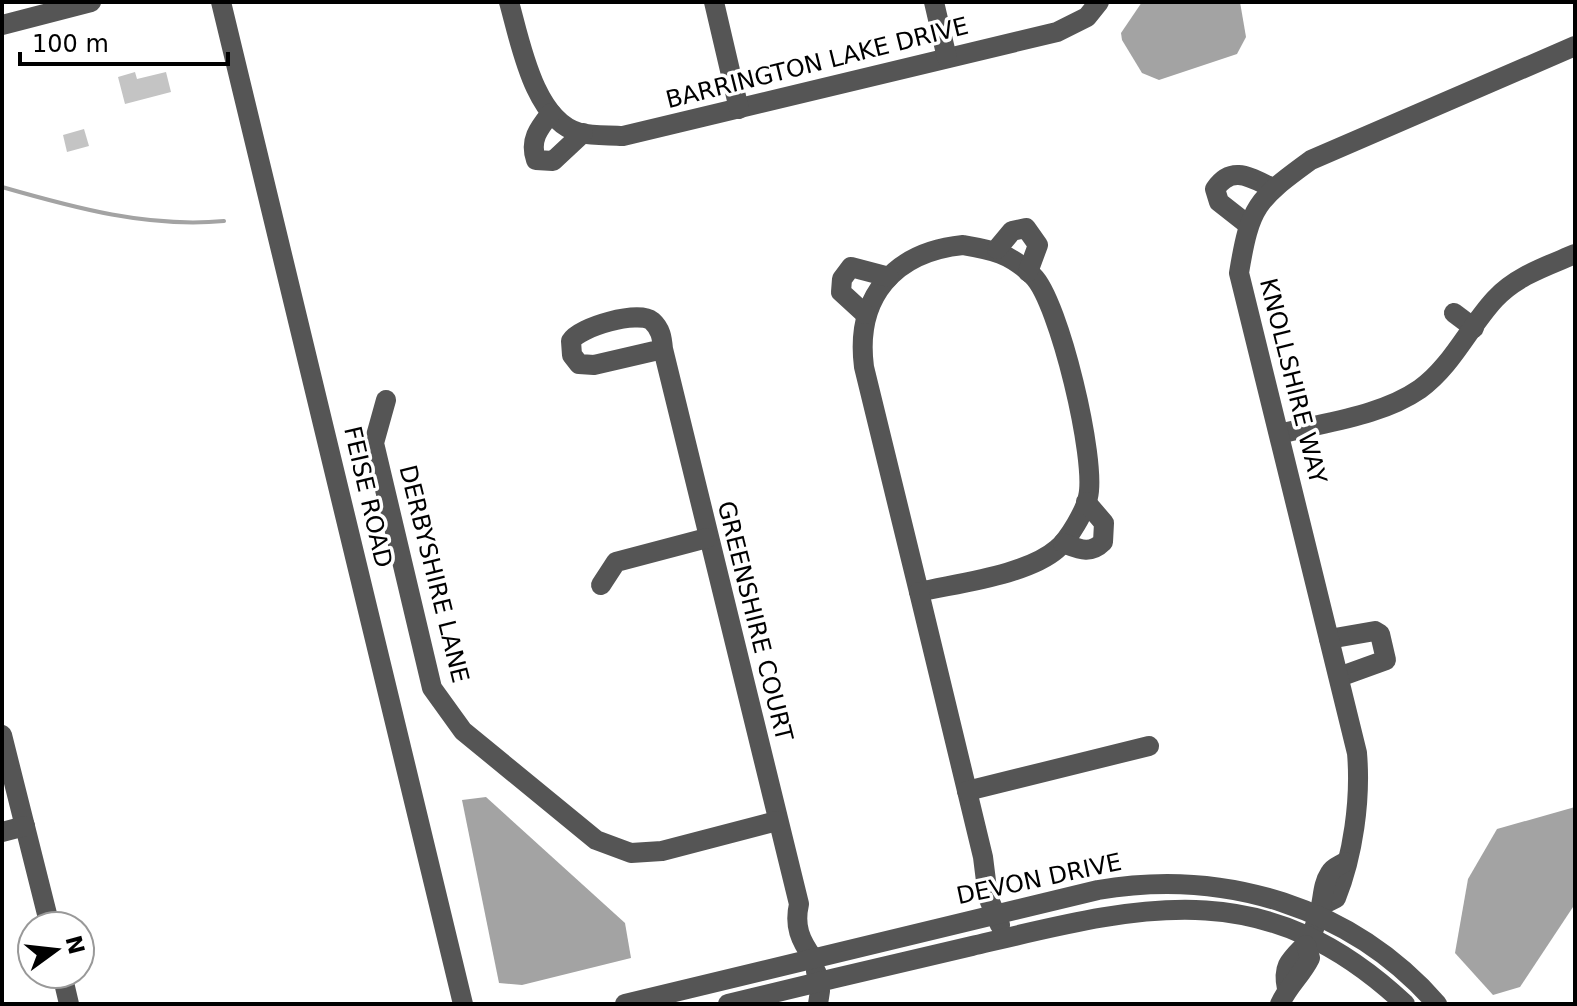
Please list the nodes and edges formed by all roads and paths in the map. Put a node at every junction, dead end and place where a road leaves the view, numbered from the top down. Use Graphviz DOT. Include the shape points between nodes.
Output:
graph roads {
  1 [pos="91,2"];
  2 [pos="221,2"];
  3 [pos="509,2"];
  4 [pos="714,2"];
  5 [pos="934,2"];
  6 [pos="1099,2"];
  7 [pos="2,25"];
  8 [pos="1575,46"];
  9 [pos="947,58"];
  10 [pos="739,109"];
  11 [pos="551,113"];
  12 [pos="583,133"];
  13 [pos="1273,188"];
  14 [pos="1247,224"];
  15 [pos="997,249"];
  16 [pos="1575,254"];
  17 [pos="1028,272"];
  18 [pos="889,277"];
  19 [pos="1454,313"];
  20 [pos="865,314"];
  21 [pos="1474,328"];
  22 [pos="663,349"];
  23 [pos="386,400"];
  24 [pos="1280,434"];
  25 [pos="1086,502"];
  26 [pos="707,538"];
  27 [pos="1063,543"];
  28 [pos="601,585"];
  29 [pos="919,592"];
  30 [pos="1329,639"];
  31 [pos="1339,677"];
  32 [pos="2,735"];
  33 [pos="1149,746"];
  34 [pos="967,791"];
  35 [pos="777,821"];
  36 [pos="25,826"];
  37 [pos="2,832"];
  38 [pos="46,910"];
  39 [pos="1321,910"];
  40 [pos="997,914"];
  41 [pos="1003,938"];
  42 [pos="1308,941"];
  43 [pos="813,958"];
  44 [pos="823,995"];
  45 [pos="1283,996"];
  46 [pos="684,997"];
  47 [pos="463,1004"];
  48 [pos="625,1004"];
  49 [pos="728,1004"];
  50 [pos="1405,1004"];
  51 [pos="1437,1004"];
  1 -- 7 [label="street"];
  2 -- 47 [label="street, FEISE ROAD"];
  3 -- 11 [label="street, BARRINGTON LAKE DRIVE" via="531,77"];
  4 -- 10 [label="street"];
  5 -- 9 [label="street"];
  6 -- 9 [label="street, BARRINGTON LAKE DRIVE" via="1087,17 1057,32"];
  8 -- 13 [label="street, KNOLLSHIRE WAY" via="1311,160"];
  9 -- 10 [label="street, BARRINGTON LAKE DRIVE"];
  10 -- 12 [label="street, BARRINGTON LAKE DRIVE" via="634,135"];
  11 -- 12 [label="street, BARRINGTON LAKE DRIVE"];
  11 -- 12 [label="street" via="537,131 532,148 536,160 553,161"];
  13 -- 14 [label="street, KNOLLSHIRE WAY"];
  13 -- 14 [label="street" via="1246,175 1222,178 1215,189 1219,202"];
  14 -- 24 [label="street, KNOLLSHIRE WAY" via="1239,273"];
  15 -- 17 [label="street"];
  15 -- 17 [label="street" via="1012,231 1026,228 1038,245"];
  15 -- 18 [label="street" via="934,248 909,259"];
  16 -- 21 [label="street" via="1525,276 1496,298"];
  17 -- 25 [label="street" via="1056,315 1090,461"];
  18 -- 20 [label="street"];
  18 -- 20 [label="street" via="851,267 845,272 841,292"];
  19 -- 21 [label="street"];
  20 -- 29 [label="street" via="864,367"];
  21 -- 24 [label="street" via="1422,387 1391,405"];
  22 -- 26 [label="street, GREENSHIRE COURT"];
  23 -- 35 [label="street, DERBYSHIRE LANE" via="374,443 432,688 463,731 596,840 631,853 662,851"];
  24 -- 30 [label="street, KNOLLSHIRE WAY"];
  25 -- 27 [label="street"];
  25 -- 27 [label="street" via="1104,523 1103,542 1084,551"];
  26 -- 28 [label="street" via="616,562"];
  26 -- 35 [label="street, GREENSHIRE COURT"];
  27 -- 29 [label="street" via="1024,566"];
  29 -- 34 [label="street"];
  30 -- 31 [label="street, KNOLLSHIRE WAY"];
  30 -- 31 [label="street" via="1375,631 1387,652 1386,660"];
  31 -- 39 [label="street, KNOLLSHIRE WAY" via="1358,771 1345,862 1331,869 1321,892"];
  32 -- 36 [label="street"];
  33 -- 34 [label="street"];
  34 -- 40 [label="street" via="983,857 992,867 999,895"];
  35 -- 43 [label="street, GREENSHIRE COURT" via="799,904 808,914"];
  36 -- 37 [label="street"];
  36 -- 38 [label="street"];
  39 -- 40 [label="street, DEVON DRIVE" via="1233,889 1162,883 1098,890"];
  39 -- 42 [label="street, KNOLLSHIRE WAY"];
  39 -- 51 [label="street, DEVON DRIVE" via="1392,961"];
  40 -- 41 [label="street"];
  40 -- 43 [label="street, DEVON DRIVE"];
  41 -- 42 [label="street, DEVON DRIVE" via="1110,913 1177,908 1228,912"];
  41 -- 44 [label="street, DEVON DRIVE"];
  42 -- 45 [label="street, KNOLLSHIRE WAY" via="1295,952 1284,974"];
  42 -- 50 [label="street, DEVON DRIVE" via="1370,974"];
  43 -- 44 [label="street, GREENSHIRE COURT"];
  43 -- 46 [label="street, DEVON DRIVE"];
  44 -- 49 [label="street, DEVON DRIVE"];
  46 -- 48 [label="street, DEVON DRIVE"];
}
